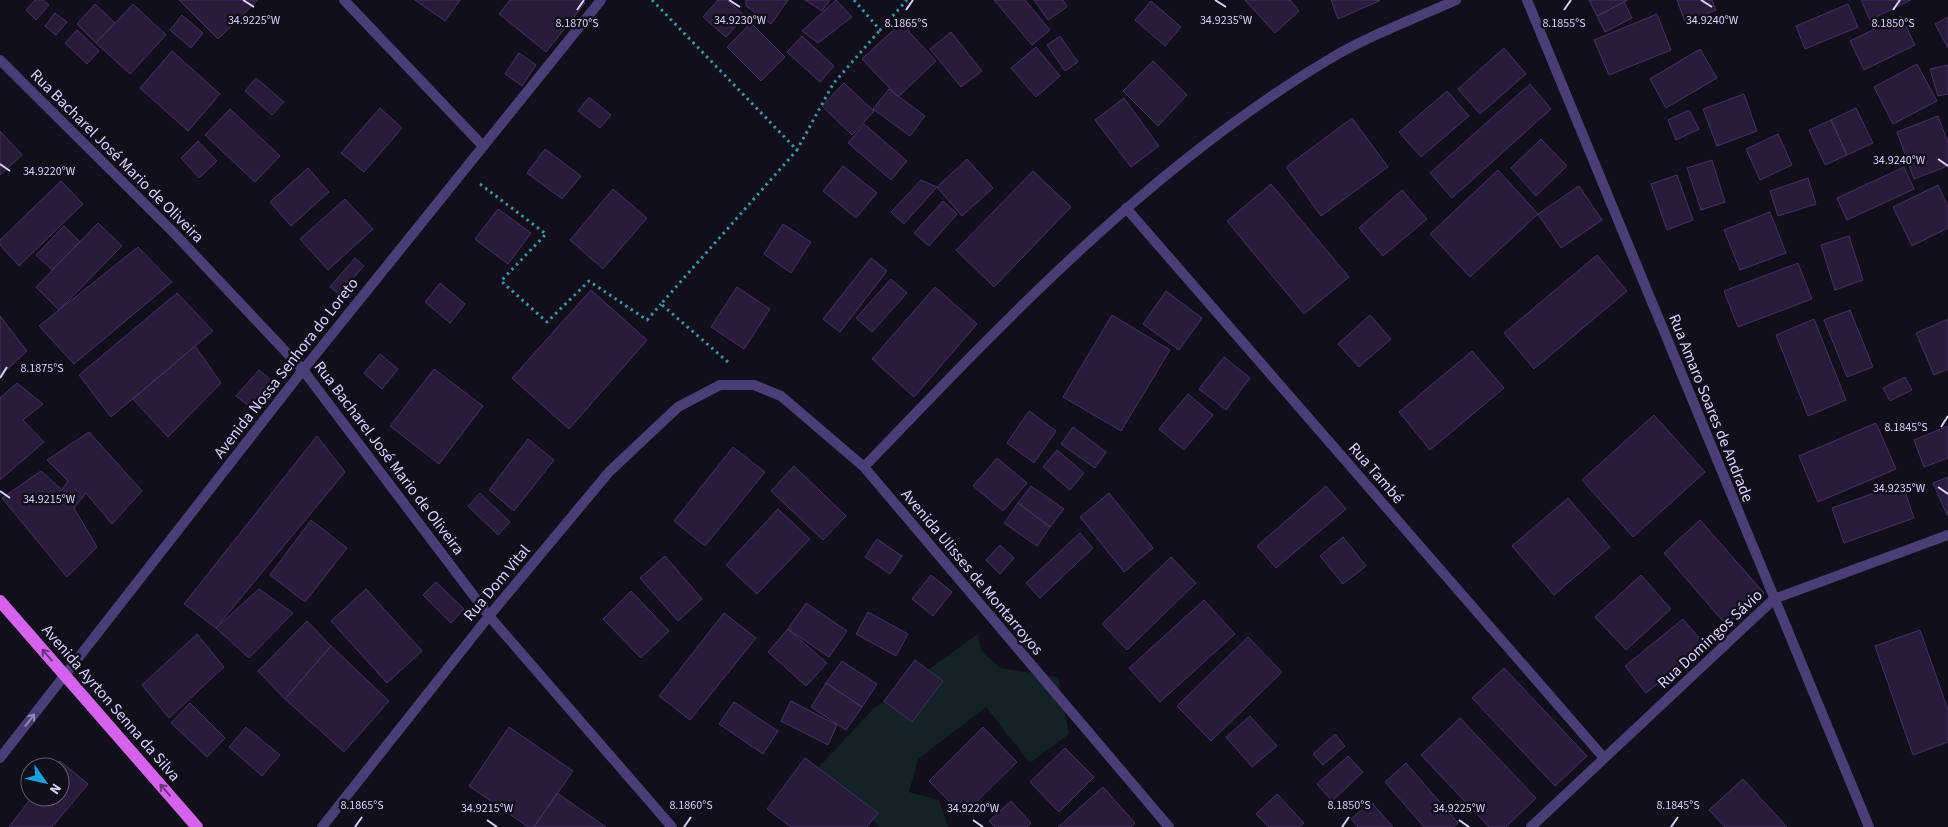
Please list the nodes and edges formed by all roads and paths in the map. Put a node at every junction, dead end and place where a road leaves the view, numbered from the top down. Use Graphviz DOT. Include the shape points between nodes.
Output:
graph roads {
  1 [pos="344,0"];
  2 [pos="601,0"];
  3 [pos="652,0"];
  4 [pos="854,0"];
  5 [pos="907,0"];
  6 [pos="1456,0"];
  7 [pos="1527,0"];
  8 [pos="880,30"];
  9 [pos="0,60"];
  10 [pos="482,145"];
  11 [pos="797,150"];
  12 [pos="462,170"];
  13 [pos="1126,208"];
  14 [pos="661,304"];
  15 [pos="303,370"];
  16 [pos="754,384"];
  17 [pos="720,385"];
  18 [pos="864,467"];
  19 [pos="1948,534"];
  20 [pos="1774,599"];
  21 [pos="0,601"];
  22 [pos="489,616"];
  23 [pos="64,675"];
  24 [pos="0,758"];
  25 [pos="1604,758"];
  26 [pos="666,825"];
  27 [pos="197,827"];
  28 [pos="322,827"];
  29 [pos="1168,827"];
  30 [pos="1531,827"];
  31 [pos="1869,827"];
  1 -- 10 [label="street"];
  2 -- 10 [label="street, Avenida Nossa Senhora do Loreto"];
  3 -- 11 [label="path"];
  4 -- 8 [label="path"];
  5 -- 8 [label="path"];
  6 -- 13 [label="street" via="1339,53 1258,104"];
  7 -- 20 [label="street, Rua Amaro Soares de Andrade"];
  8 -- 11 [label="path" via="833,84"];
  9 -- 15 [label="street, Rua Bacharel José Mario de Oliveira" via="173,232"];
  10 -- 12 [label="street, Avenida Nossa Senhora do Loreto"];
  11 -- 14 [label="path"];
  12 -- 14 [label="path" via="546,234 501,281 547,322 589,280 647,320"];
  12 -- 15 [label="street, Avenida Nossa Senhora do Loreto"];
  13 -- 18 [label="street" via="1014,312"];
  13 -- 25 [label="street, Rua També"];
  14 -- 16 [label="path"];
  15 -- 22 [label="street, Rua Bacharel José Mario de Oliveira"];
  15 -- 23 [label="street, Avenida Nossa Senhora do Loreto"];
  16 -- 17 [label="street, Avenida Ulisses de Montarroyos"];
  16 -- 18 [label="street, Avenida Ulisses de Montarroyos" via="782,396"];
  17 -- 22 [label="street, Rua Dom Vital" via="678,407 609,472"];
  18 -- 29 [label="street, Avenida Ulisses de Montarroyos"];
  19 -- 20 [label="street, Rua Domingos Sávio"];
  20 -- 25 [label="street, Rua Domingos Sávio"];
  20 -- 31 [label="street, Rua Amaro Soares de Andrade"];
  23 -- 21 [label="main road, Avenida Ayrton Senna da Silva, one-way"];
  22 -- 26 [label="street, Rua Bacharel José Mario de Oliveira"];
  22 -- 28 [label="street, Rua Dom Vital"];
  24 -- 23 [label="street, Avenida Nossa Senhora do Loreto, one-way"];
  27 -- 23 [label="main road, Avenida Ayrton Senna da Silva, one-way"];
  25 -- 30 [label="street, Rua Domingos Sávio"];
}
